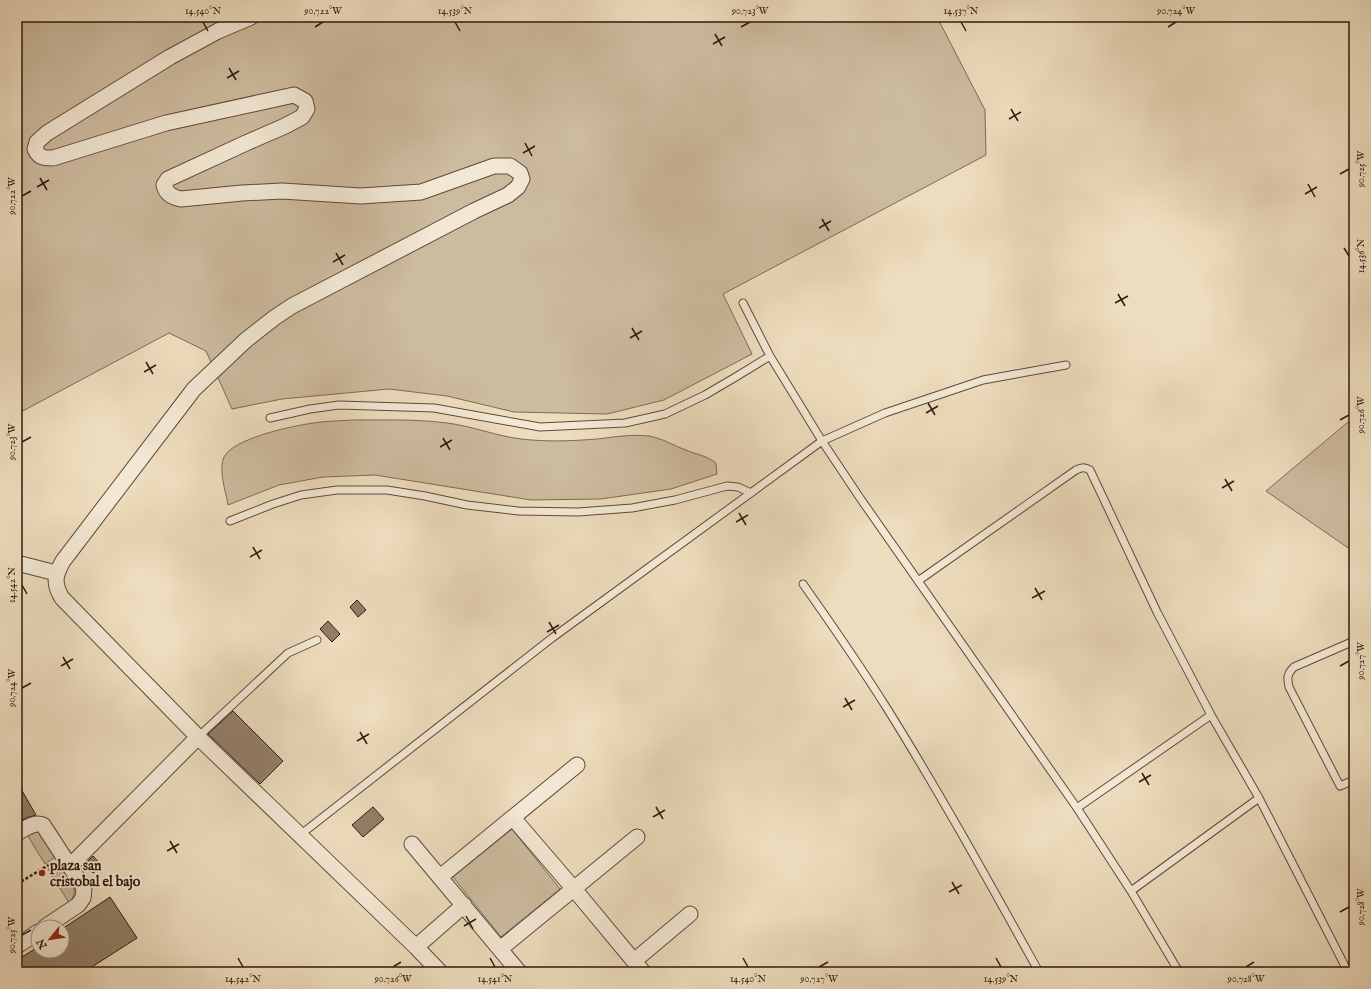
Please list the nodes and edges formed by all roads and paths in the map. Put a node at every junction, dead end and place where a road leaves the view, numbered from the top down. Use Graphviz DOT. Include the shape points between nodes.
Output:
graph roads {
  1 [pos="250,17"];
  2 [pos="742,304"];
  3 [pos="770,356"];
  4 [pos="1066,365"];
  5 [pos="270,418"];
  6 [pos="822,441"];
  7 [pos="751,493"];
  8 [pos="230,521"];
  9 [pos="17,563"];
  10 [pos="56,573"];
  11 [pos="918,581"];
  12 [pos="803,584"];
  13 [pos="317,640"];
  14 [pos="1354,641"];
  15 [pos="1211,715"];
  16 [pos="198,737"];
  17 [pos="577,765"];
  18 [pos="1354,780"];
  19 [pos="1259,798"];
  20 [pos="1077,808"];
  21 [pos="513,818"];
  22 [pos="17,834"];
  23 [pos="300,835"];
  24 [pos="637,837"];
  25 [pos="412,844"];
  26 [pos="67,861"];
  27 [pos="440,877"];
  28 [pos="17,884"];
  29 [pos="574,889"];
  30 [pos="1131,890"];
  31 [pos="464,905"];
  32 [pos="690,914"];
  33 [pos="57,919"];
  34 [pos="30,937"];
  35 [pos="17,946"];
  36 [pos="416,947"];
  37 [pos="500,949"];
  38 [pos="638,967"];
  39 [pos="440,972"];
  40 [pos="519,972"];
  41 [pos="1039,972"];
  42 [pos="1179,972"];
  43 [pos="1348,972"];
  1 -- 10 [label="street" via="170,57 47,133 37,142 35,149 38,154 44,158 53,158 166,123 294,95 305,101 307,108 302,117 168,179 164,185 165,190 172,197 181,199 282,191 361,196 414,193 494,166 510,166 520,173 522,179 518,187 508,195 292,306 246,340 194,389"];
  2 -- 3 [label="lane"];
  3 -- 5 [label="lane" via="711,391 665,414 626,423 540,427 434,408 339,405"];
  3 -- 6 [label="lane"];
  4 -- 6 [label="lane" via="983,380 885,413"];
  6 -- 7 [label="lane"];
  6 -- 11 [label="lane"];
  7 -- 8 [label="lane" via="738,487 727,486 632,508 578,512 518,511 467,505 387,490 337,490 301,495"];
  7 -- 23 [label="lane" via="552,638"];
  9 -- 10 [label="street"];
  10 -- 16 [label="street" via="57,590 62,598"];
  11 -- 15 [label="lane" via="1076,470 1085,467 1090,470 1157,612"];
  11 -- 20 [label="lane"];
  12 -- 41 [label="lane" via="888,710 949,811"];
  13 -- 16 [label="lane" via="288,653"];
  14 -- 18 [label="lane" via="1294,667 1287,679 1340,786"];
  15 -- 19 [label="lane"];
  15 -- 20 [label="lane"];
  16 -- 23 [label="street"];
  16 -- 26 [label="street"];
  17 -- 21 [label="street"];
  19 -- 30 [label="lane"];
  19 -- 43 [label="lane"];
  20 -- 30 [label="lane"];
  21 -- 27 [label="street"];
  21 -- 29 [label="street"];
  22 -- 26 [label="street" via="34,824 42,825"];
  23 -- 36 [label="street"];
  24 -- 29 [label="street"];
  25 -- 27 [label="street"];
  26 -- 28 [label="path"];
  26 -- 33 [label="street" via="84,888 83,898 78,905"];
  27 -- 31 [label="street"];
  29 -- 37 [label="street"];
  29 -- 38 [label="street"];
  30 -- 42 [label="lane"];
  31 -- 36 [label="street"];
  31 -- 37 [label="street"];
  32 -- 38 [label="street"];
  34 -- 35 [label="street"];
  36 -- 39 [label="street"];
  37 -- 40 [label="street"];
}
